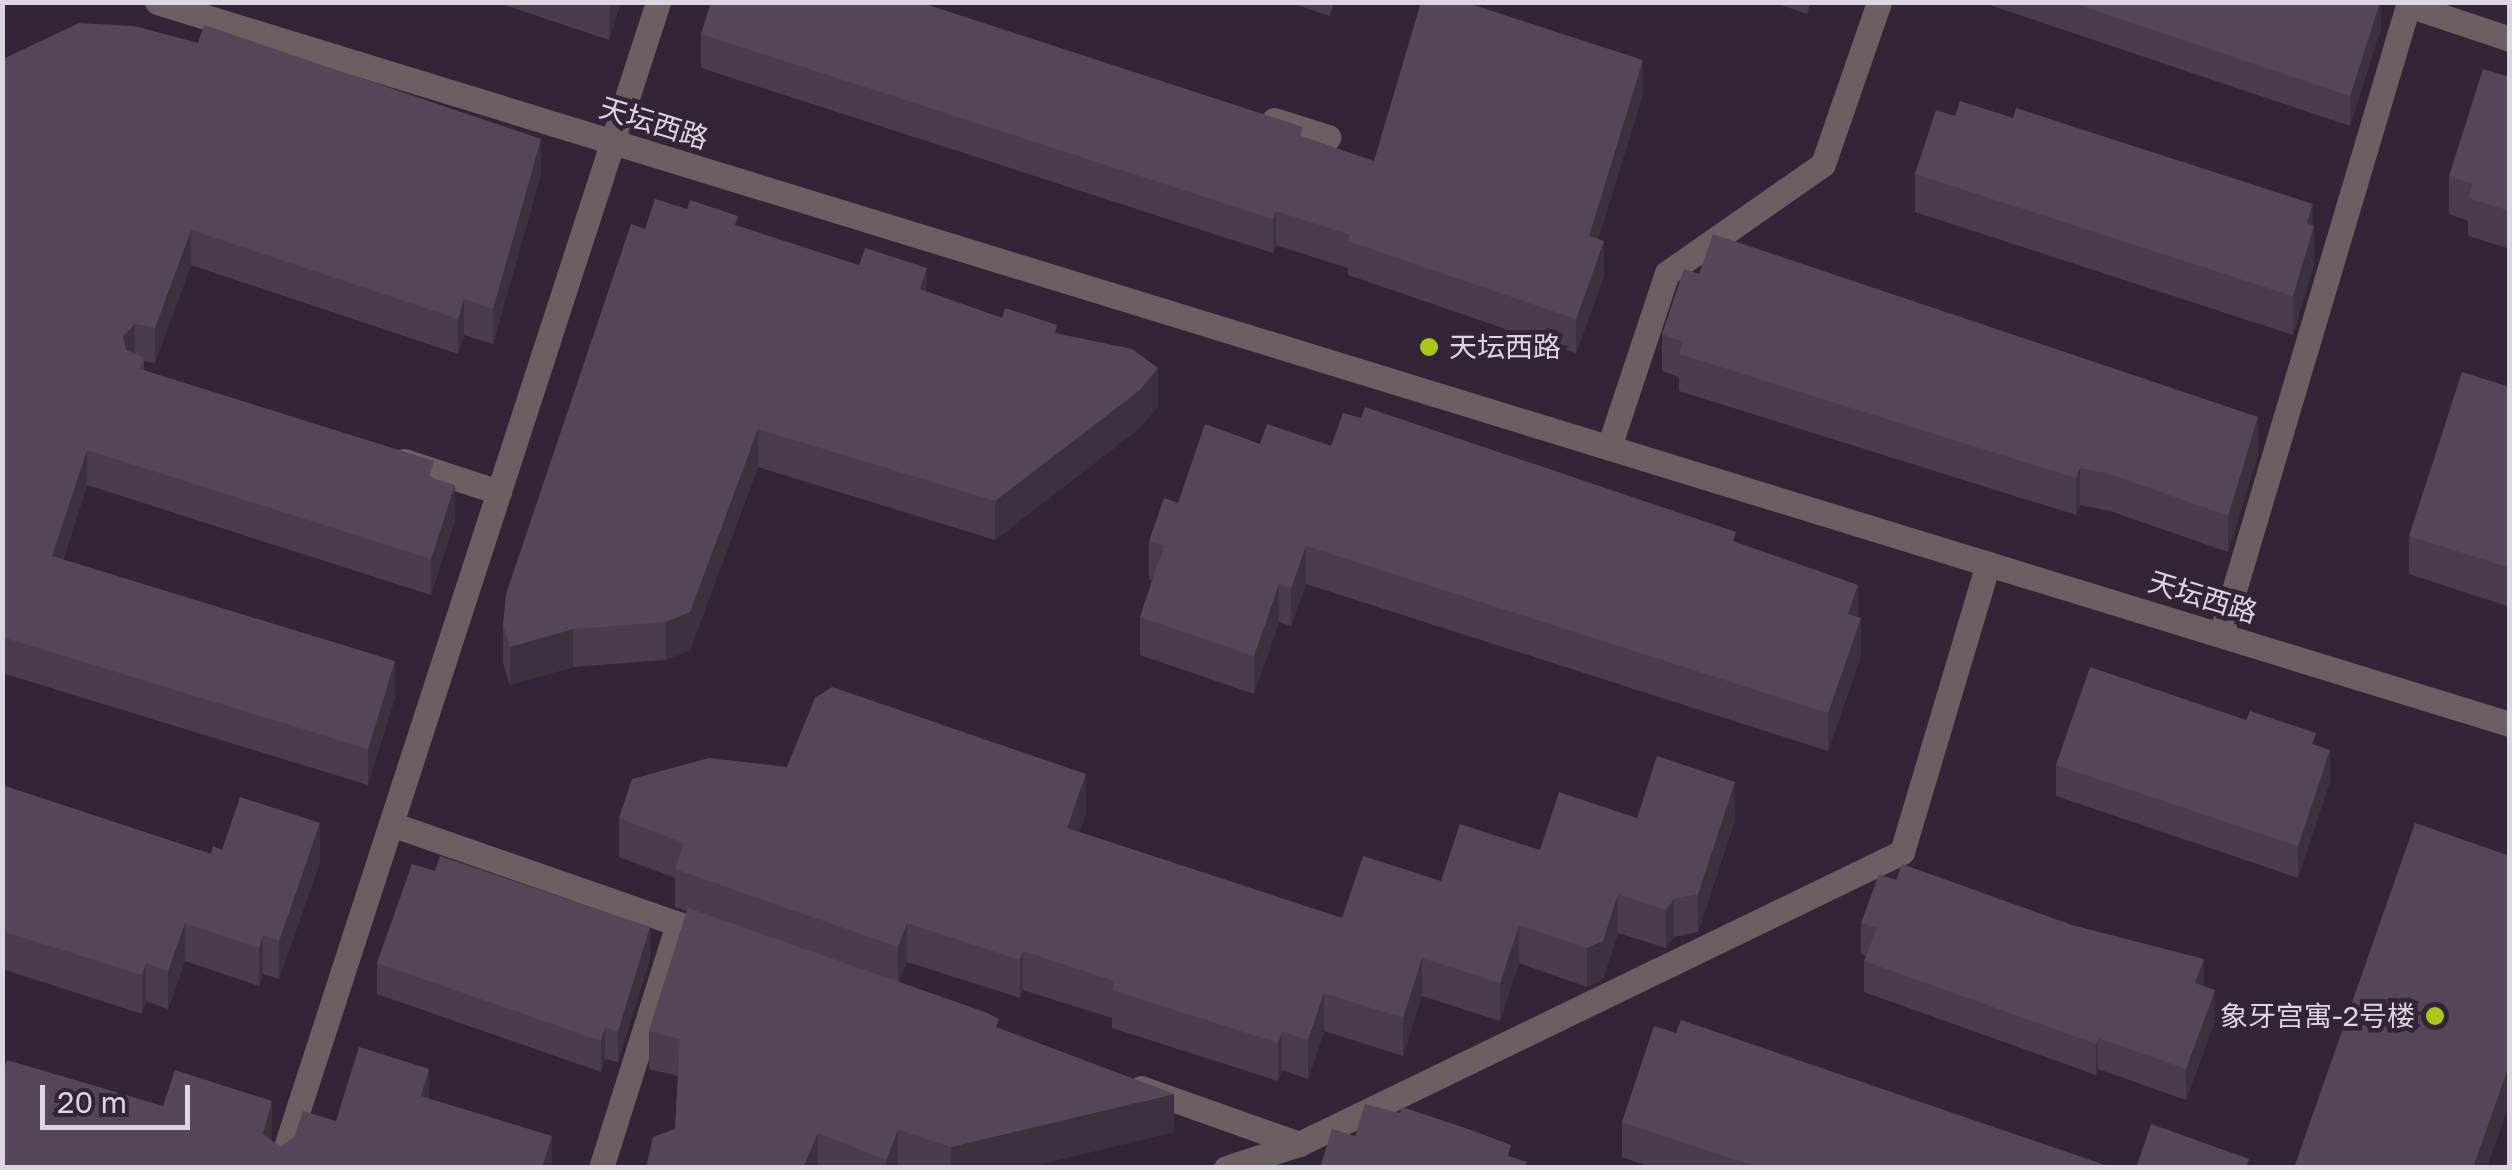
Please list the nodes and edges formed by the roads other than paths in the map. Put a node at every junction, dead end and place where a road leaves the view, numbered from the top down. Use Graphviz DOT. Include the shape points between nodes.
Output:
graph roads {
  1 [pos="157,2"];
  2 [pos="658,2"];
  3 [pos="1879,2"];
  4 [pos="2408,4"];
  5 [pos="2510,39"];
  6 [pos="1252,113"];
  7 [pos="1328,138"];
  8 [pos="614,143"];
  9 [pos="1609,448"];
  10 [pos="385,455"];
  11 [pos="499,492"];
  12 [pos="1988,564"];
  13 [pos="2221,634"];
  14 [pos="2510,724"];
  15 [pos="391,824"];
  16 [pos="678,924"];
  17 [pos="734,944"];
  18 [pos="1111,1077"];
  19 [pos="1299,1144"];
  20 [pos="279,1168"];
  21 [pos="601,1168"];
  22 [pos="1226,1168"];
  1 -- 8 [label="street, 天坛西路"];
  2 -- 8 [label="street"];
  3 -- 9 [label="street" via="1823,164 1667,273"];
  4 -- 5 [label="street"];
  4 -- 13 [label="street"];
  6 -- 7 [label="street"];
  8 -- 9 [label="street, 天坛西路"];
  8 -- 11 [label="street"];
  9 -- 12 [label="street, 天坛西路"];
  10 -- 11 [label="street"];
  11 -- 15 [label="street"];
  12 -- 13 [label="street, 天坛西路"];
  12 -- 19 [label="street" via="1902,852"];
  13 -- 14 [label="street, 天坛西路"];
  15 -- 16 [label="street"];
  15 -- 20 [label="street"];
  16 -- 17 [label="street"];
  16 -- 21 [label="street"];
  18 -- 19 [label="street"];
  19 -- 22 [label="street"];
}
